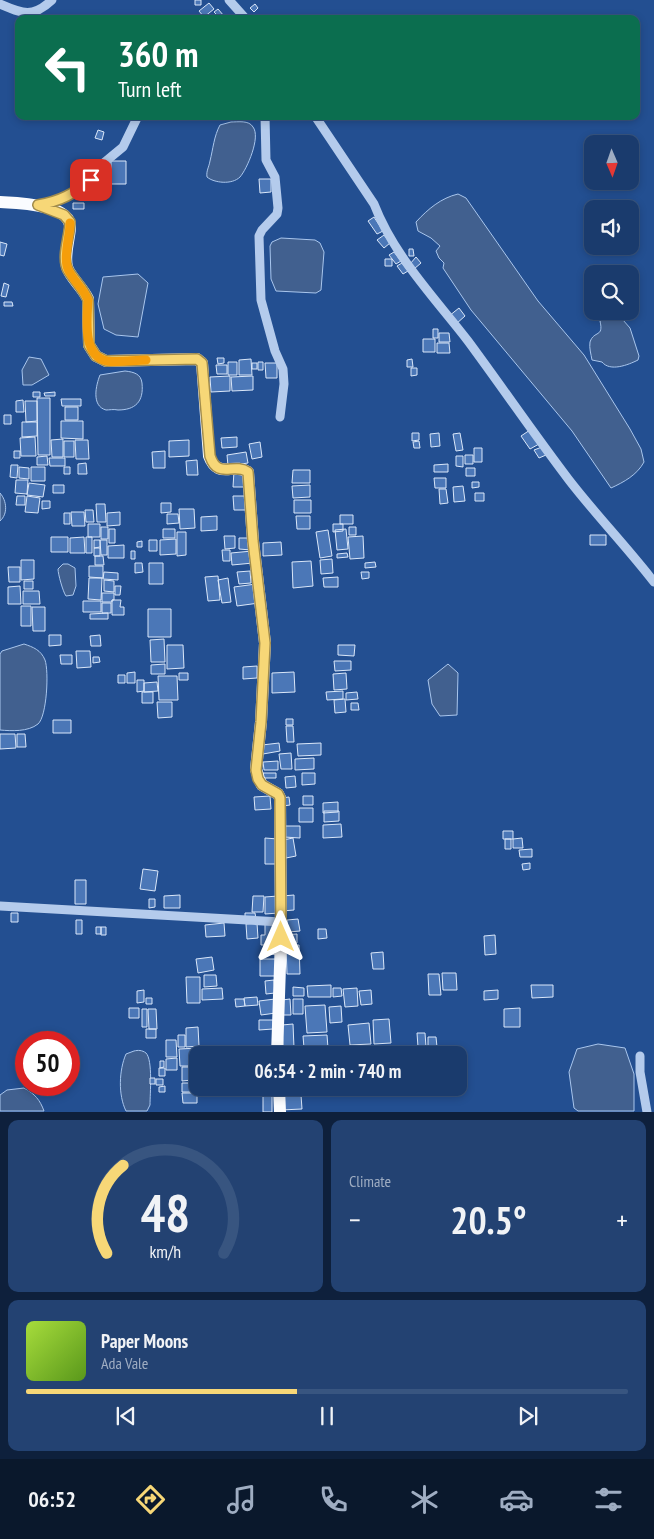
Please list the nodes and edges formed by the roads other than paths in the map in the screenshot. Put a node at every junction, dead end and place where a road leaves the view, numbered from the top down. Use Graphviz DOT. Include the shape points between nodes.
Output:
graph roads {
  1 [pos="52,0"];
  2 [pos="229,0"];
  3 [pos="0,4"];
  4 [pos="242,15"];
  5 [pos="136,120"];
  6 [pos="265,120"];
  7 [pos="317,120"];
  8 [pos="0,202"];
  9 [pos="38,205"];
  10 [pos="280,417"];
  11 [pos="654,582"];
  12 [pos="0,906"];
  13 [pos="281,922"];
  14 [pos="278,1046"];
  15 [pos="640,1056"];
  16 [pos="279,1096"];
  17 [pos="280,1112"];
  18 [pos="647,1112"];
  1 -- 3 [label="street" via="33,14"];
  2 -- 4 [label="street"];
  5 -- 9 [label="street" via="123,147 100,166 91,180 56,202"];
  6 -- 10 [label="street" via="266,160 275,177 278,208 277,214 259,236 260,300 283,369"];
  7 -- 11 [label="street" via="374,204 379,218 414,274 494,376 569,480"];
  8 -- 9 [label="main road"];
  9 -- 13 [label="main road" via="64,215 70,222 67,268 88,300 89,345 96,356 106,361 197,359 202,363 212,463 222,470 242,468 248,472 265,643 256,770 262,785 280,798"];
  12 -- 13 [label="street"];
  13 -- 14 [label="main road"];
  15 -- 18 [label="street"];
  16 -- 17 [label="main road"];
}
